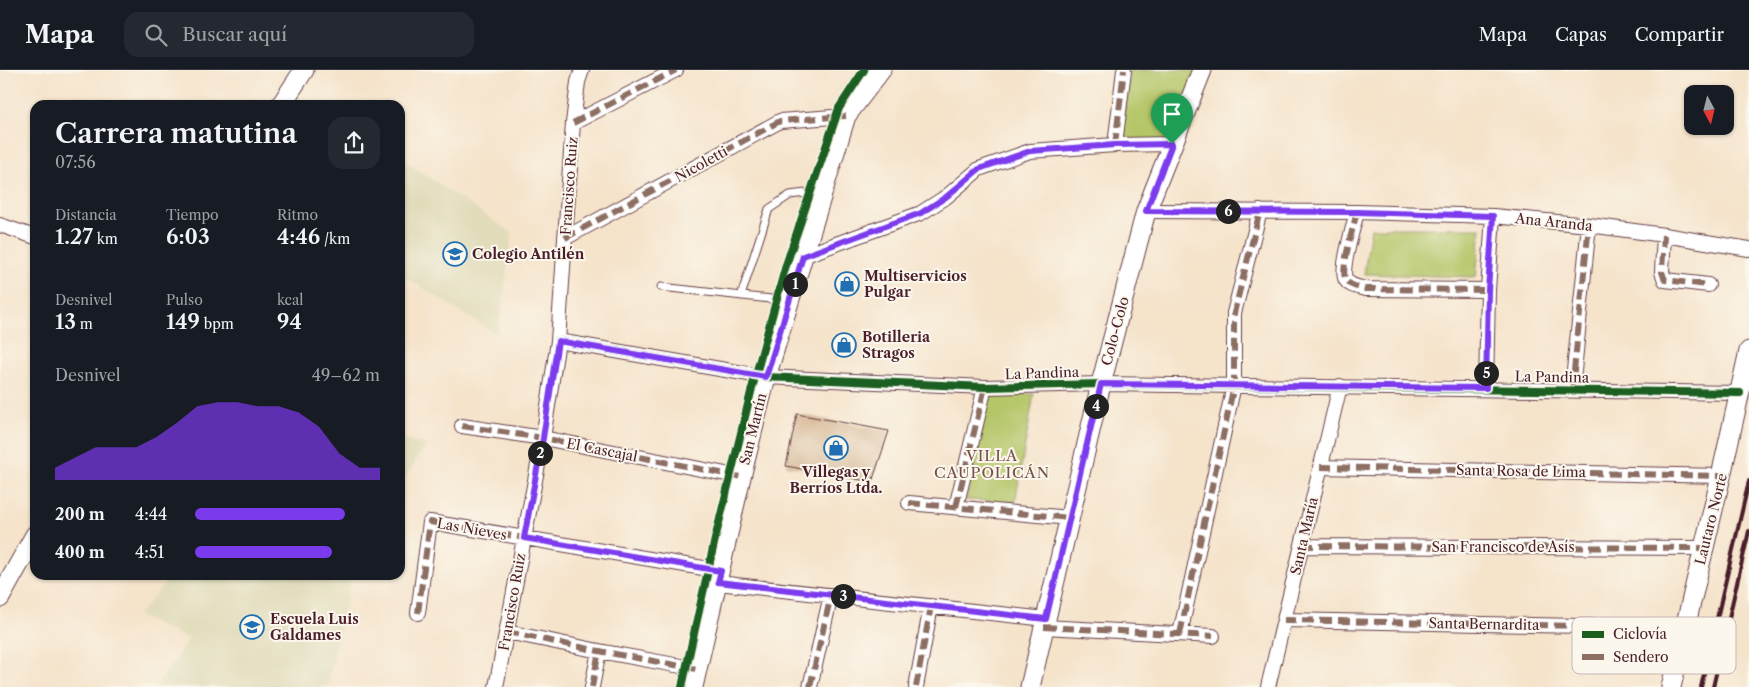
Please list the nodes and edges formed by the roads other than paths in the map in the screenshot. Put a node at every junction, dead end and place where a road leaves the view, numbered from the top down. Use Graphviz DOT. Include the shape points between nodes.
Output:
graph roads {
  1 [pos="304,70"];
  2 [pos="582,70"];
  3 [pos="676,70"];
  4 [pos="881,70"];
  5 [pos="1124,70"];
  6 [pos="1202,70"];
  7 [pos="284,100"];
  8 [pos="846,116"];
  9 [pos="573,123"];
  10 [pos="1172,144"];
  11 [pos="1115,145"];
  12 [pos="824,190"];
  13 [pos="1146,211"];
  14 [pos="1260,211"];
  15 [pos="1357,212"];
  16 [pos="1493,216"];
  17 [pos="0,225"];
  18 [pos="1589,225"];
  19 [pos="30,235"];
  20 [pos="1664,235"];
  21 [pos="565,238"];
  22 [pos="1749,249"];
  23 [pos="803,256"];
  24 [pos="1708,285"];
  25 [pos="661,288"];
  26 [pos="1488,290"];
  27 [pos="741,296"];
  28 [pos="790,301"];
  29 [pos="558,341"];
  30 [pos="1749,351"];
  31 [pos="766,377"];
  32 [pos="1101,384"];
  33 [pos="1234,385"];
  34 [pos="1340,386"];
  35 [pos="985,387"];
  36 [pos="1486,388"];
  37 [pos="1572,390"];
  38 [pos="1740,392"];
  39 [pos="462,426"];
  40 [pos="543,438"];
  41 [pos="1320,467"];
  42 [pos="1721,476"];
  43 [pos="741,477"];
  44 [pos="909,503"];
  45 [pos="956,508"];
  46 [pos="1070,518"];
  47 [pos="524,538"];
  48 [pos="30,544"];
  49 [pos="1302,546"];
  50 [pos="1704,548"];
  51 [pos="719,577"];
  52 [pos="831,595"];
  53 [pos="0,598"];
  54 [pos="931,606"];
  55 [pos="418,613"];
  56 [pos="1688,617"];
  57 [pos="1284,620"];
  58 [pos="1045,623"];
  59 [pos="1572,626"];
  60 [pos="507,632"];
  61 [pos="1180,634"];
  62 [pos="1213,636"];
  63 [pos="600,652"];
  64 [pos="1674,674"];
  65 [pos="695,678"];
  66 [pos="496,687"];
  67 [pos="592,687"];
  68 [pos="810,687"];
  69 [pos="916,687"];
  70 [pos="1030,687"];
  71 [pos="1268,687"];
  72 [pos="1671,687"];
  1 -- 7 [label="street"];
  2 -- 9 [label="street, Francisco Ruiz"];
  3 -- 9 [label="street"];
  4 -- 8 [label="street, San Martín"];
  5 -- 11 [label="street"];
  6 -- 10 [label="street, Colo-Colo"];
  8 -- 12 [label="street, San Martín"];
  8 -- 21 [label="street, Nicoletti" via="780,122"];
  9 -- 21 [label="street, Francisco Ruiz"];
  10 -- 11 [label="street"];
  10 -- 13 [label="street, Colo-Colo"];
  11 -- 23 [label="street" via="1019,154 979,169 921,213"];
  12 -- 23 [label="street, San Martín"];
  12 -- 27 [label="lane" via="790,195 769,209"];
  13 -- 14 [label="street, Ana Aranda"];
  13 -- 32 [label="street, Colo-Colo"];
  14 -- 15 [label="street, Ana Aranda"];
  14 -- 33 [label="street" via="1234,313"];
  15 -- 16 [label="street, Ana Aranda"];
  15 -- 26 [label="street" via="1344,276 1353,286 1365,289"];
  16 -- 18 [label="street, Ana Aranda"];
  16 -- 26 [label="street"];
  17 -- 19 [label="street"];
  18 -- 20 [label="street, Ana Aranda"];
  18 -- 37 [label="street"];
  20 -- 22 [label="street, Ana Aranda"];
  20 -- 24 [label="street" via="1662,272 1666,280"];
  21 -- 29 [label="street, Francisco Ruiz"];
  23 -- 28 [label="street, San Martín"];
  25 -- 27 [label="lane"];
  26 -- 36 [label="street"];
  27 -- 28 [label="lane"];
  28 -- 31 [label="street, San Martín"];
  29 -- 31 [label="street, La Pandina"];
  29 -- 40 [label="street, Francisco Ruiz"];
  30 -- 38 [label="street, Lautaro Norte"];
  31 -- 35 [label="street, La Pandina"];
  31 -- 43 [label="street, San Martín"];
  32 -- 33 [label="street, La Pandina"];
  32 -- 35 [label="street, La Pandina"];
  32 -- 46 [label="street, Colo-Colo"];
  33 -- 34 [label="street, La Pandina"];
  33 -- 61 [label="street"];
  34 -- 36 [label="street, La Pandina"];
  34 -- 41 [label="street, Santa María"];
  35 -- 45 [label="street"];
  36 -- 37 [label="street, La Pandina"];
  37 -- 38 [label="street, La Pandina"];
  38 -- 42 [label="street, Lautaro Norte"];
  39 -- 40 [label="street, El Cascajal"];
  40 -- 43 [label="street, El Cascajal"];
  40 -- 47 [label="street, Francisco Ruiz"];
  41 -- 42 [label="street, Santa Rosa de Lima"];
  41 -- 49 [label="street, Santa María"];
  42 -- 50 [label="street, Lautaro Norte"];
  43 -- 51 [label="street, San Martín"];
  44 -- 45 [label="street"];
  45 -- 46 [label="street"];
  46 -- 58 [label="street, Colo-Colo"];
  47 -- 51 [label="street, Las Nieves"];
  47 -- 55 [label="street, Las Nieves" via="430,522"];
  47 -- 60 [label="street, Francisco Ruiz"];
  48 -- 53 [label="street"];
  49 -- 50 [label="street, San Francisco de Asís"];
  49 -- 57 [label="street, Santa María"];
  50 -- 56 [label="street, Lautaro Norte"];
  51 -- 52 [label="street, Las Nieves"];
  51 -- 65 [label="street, San Martín"];
  52 -- 54 [label="street, Las Nieves"];
  52 -- 68 [label="street"];
  54 -- 58 [label="street, Las Nieves"];
  54 -- 69 [label="street"];
  57 -- 59 [label="street, Santa Bernardita"];
  57 -- 71 [label="street, Santa María"];
  58 -- 61 [label="street, Las Nieves"];
  58 -- 70 [label="street, Colo-Colo"];
  60 -- 63 [label="street"];
  60 -- 66 [label="street, Francisco Ruiz"];
  61 -- 62 [label="street, Las Nieves"];
  63 -- 65 [label="street"];
  63 -- 67 [label="street"];
  64 -- 72 [label="street, Lautaro Norte"];
}
